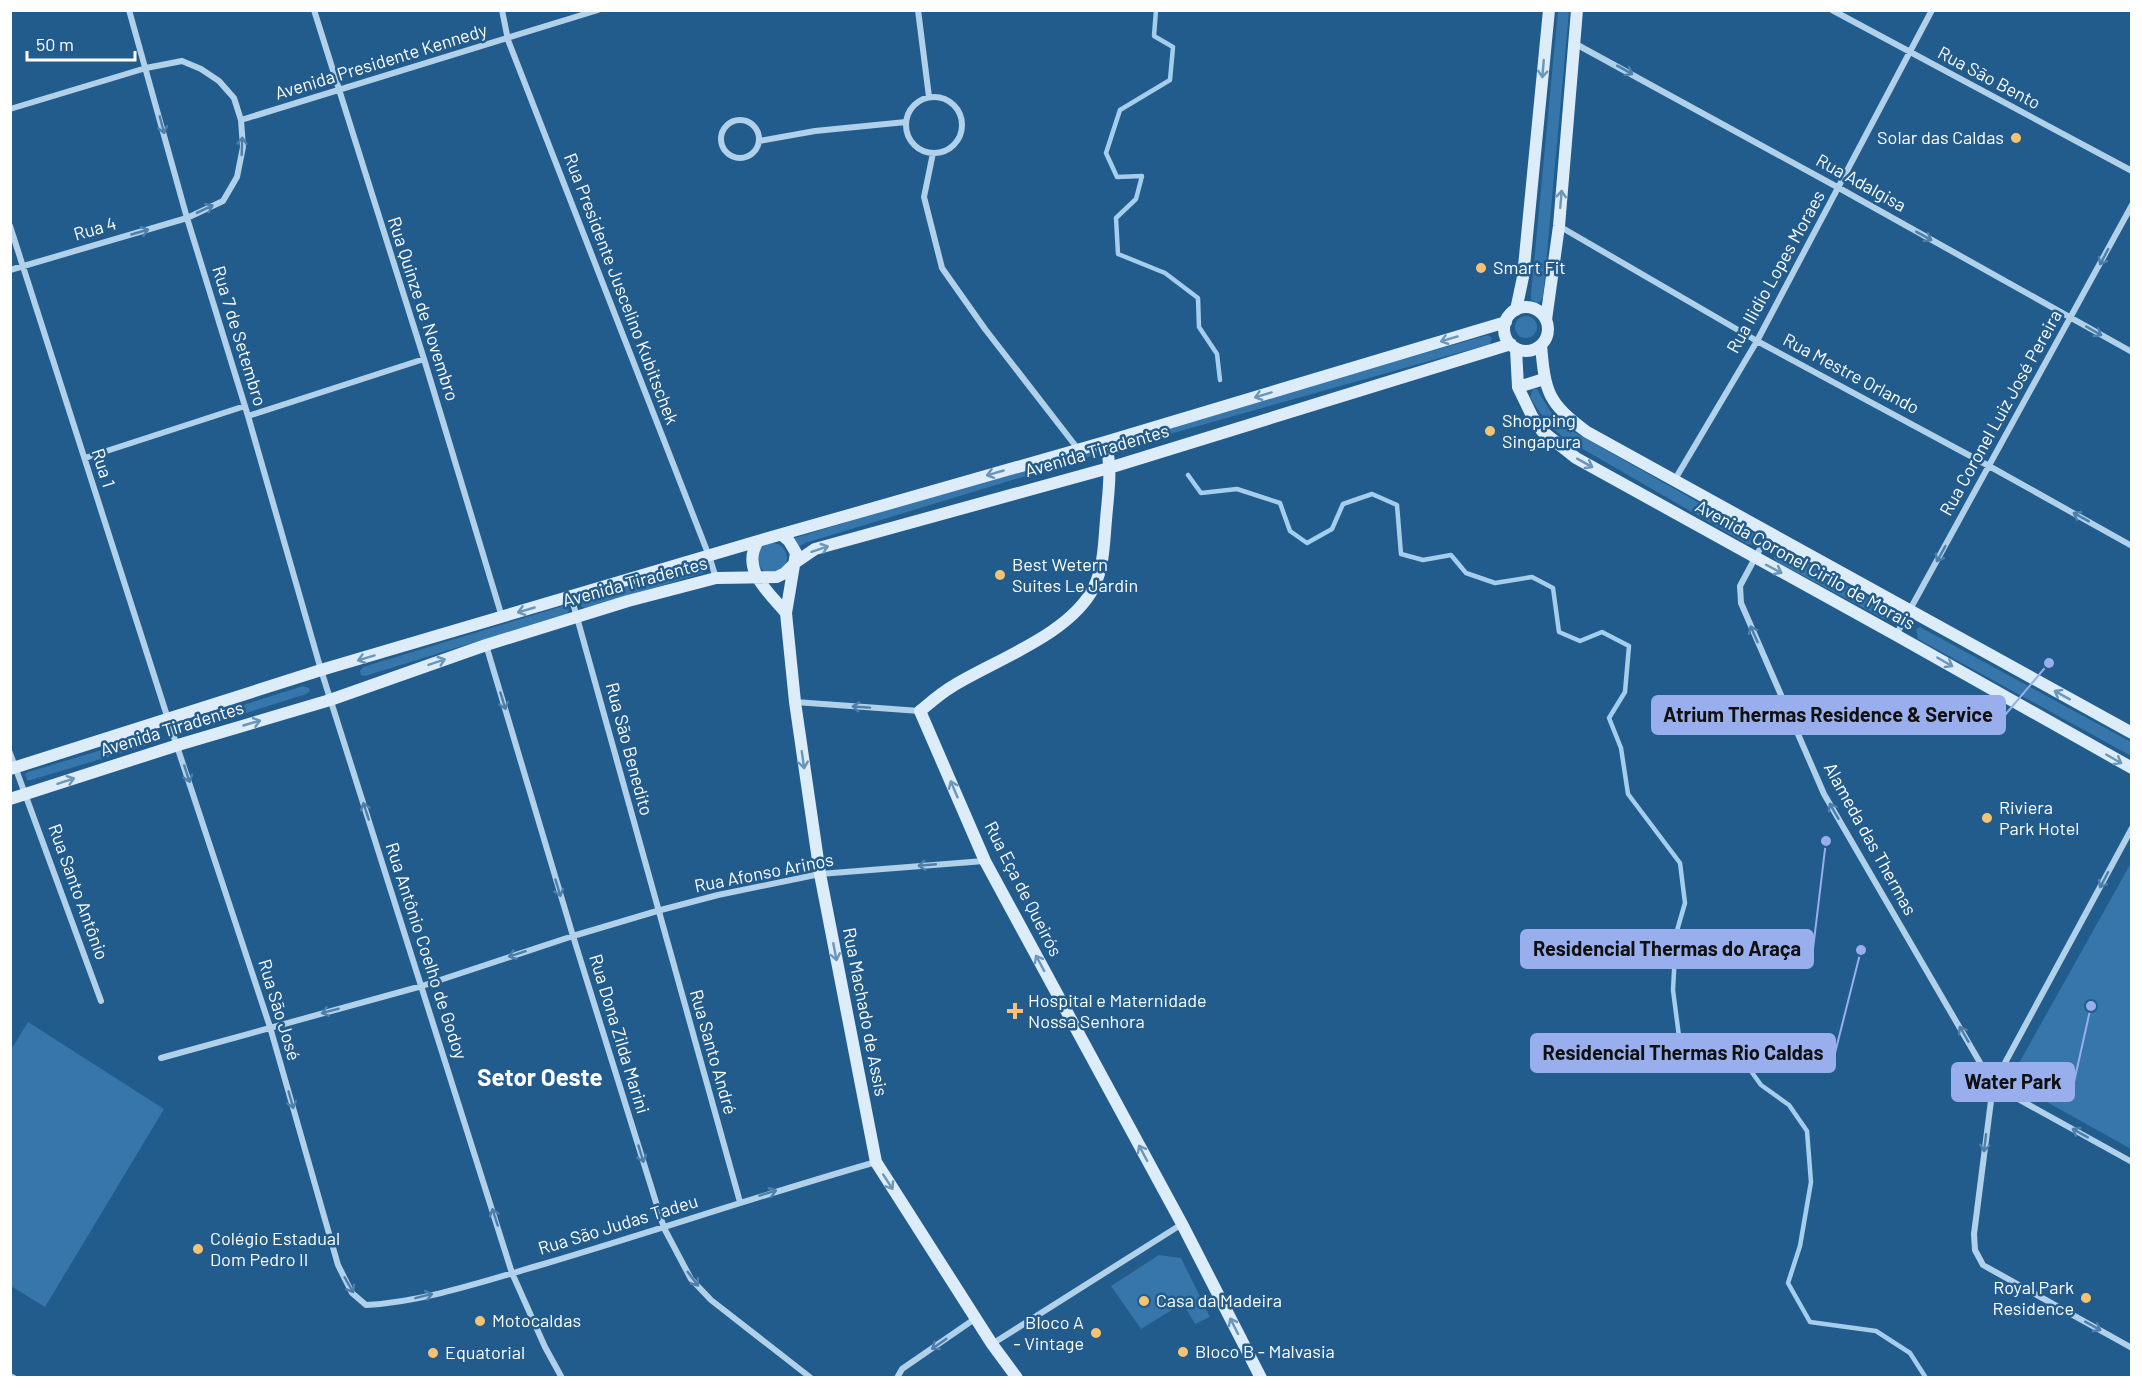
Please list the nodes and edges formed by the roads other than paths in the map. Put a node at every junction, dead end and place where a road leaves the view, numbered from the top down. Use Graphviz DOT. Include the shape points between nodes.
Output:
graph roads {
  1 [pos="129,10"];
  2 [pos="314,10"];
  3 [pos="502,10"];
  4 [pos="598,10"];
  5 [pos="918,10"];
  6 [pos="1549,10"];
  7 [pos="1577,10"];
  8 [pos="1833,10"];
  9 [pos="1932,10"];
  10 [pos="508,40"];
  11 [pos="1574,42"];
  12 [pos="1910,53"];
  13 [pos="146,68"];
  14 [pos="338,92"];
  15 [pos="929,97"];
  16 [pos="10,110"];
  17 [pos="241,120"];
  18 [pos="906,122"];
  19 [pos="759,141"];
  20 [pos="933,153"];
  21 [pos="2132,171"];
  22 [pos="1839,188"];
  23 [pos="2132,205"];
  24 [pos="187,218"];
  25 [pos="10,226"];
  26 [pos="1559,226"];
  27 [pos="23,266"];
  28 [pos="10,270"];
  29 [pos="1516,310"];
  30 [pos="2071,318"];
  31 [pos="1546,320"];
  32 [pos="1506,322"];
  33 [pos="1757,341"];
  34 [pos="1542,345"];
  35 [pos="1513,347"];
  36 [pos="2132,352"];
  37 [pos="424,359"];
  38 [pos="1544,379"];
  39 [pos="1518,387"];
  40 [pos="245,406"];
  41 [pos="248,416"];
  42 [pos="1105,442"];
  43 [pos="1078,449"];
  44 [pos="84,458"];
  45 [pos="1989,466"];
  46 [pos="1109,468"];
  47 [pos="1673,481"];
  48 [pos="1768,534"];
  49 [pos="782,535"];
  50 [pos="758,541"];
  51 [pos="2132,546"];
  52 [pos="709,556"];
  53 [pos="1755,559"];
  54 [pos="796,561"];
  55 [pos="757,577"];
  56 [pos="716,578"];
  57 [pos="571,597"];
  58 [pos="1909,611"];
  59 [pos="786,614"];
  60 [pos="577,616"];
  61 [pos="502,617"];
  62 [pos="1896,635"];
  63 [pos="486,645"];
  64 [pos="321,670"];
  65 [pos="330,700"];
  66 [pos="795,702"];
  67 [pos="920,711"];
  68 [pos="168,719"];
  69 [pos="2132,733"];
  70 [pos="178,745"];
  71 [pos="10,753"];
  72 [pos="13,768"];
  73 [pos="2132,768"];
  74 [pos="26,793"];
  75 [pos="10,799"];
  76 [pos="2132,828"];
  77 [pos="985,861"];
  78 [pos="820,874"];
  79 [pos="657,910"];
  80 [pos="573,936"];
  81 [pos="422,986"];
  82 [pos="101,1001"];
  83 [pos="270,1027"];
  84 [pos="161,1058"];
  85 [pos="1993,1085"];
  86 [pos="876,1162"];
  87 [pos="2132,1162"];
  88 [pos="740,1202"];
  89 [pos="1182,1224"];
  90 [pos="664,1228"];
  91 [pos="512,1273"];
  92 [pos="366,1305"];
  93 [pos="976,1318"];
  94 [pos="992,1344"];
  95 [pos="2132,1348"];
  96 [pos="562,1377"];
  97 [pos="811,1377"];
  98 [pos="897,1377"];
  99 [pos="1017,1377"];
  100 [pos="1261,1377"];
  1 -- 13 [label="street, Rua 7 de Setembro"];
  2 -- 14 [label="street, Rua Quinze de Novembro"];
  3 -- 10 [label="street, Rua Presidente Juscelino Kubitschek"];
  4 -- 10 [label="street, Avenida Presidente Kennedy"];
  5 -- 15 [label="street"];
  6 -- 29 [label="main road, one-way" via="1523,277"];
  7 -- 11 [label="main road"];
  8 -- 12 [label="street, Rua São Bento"];
  9 -- 12 [label="street, Rua Ilidio Lopes Moraes"];
  10 -- 14 [label="street, Avenida Presidente Kennedy"];
  10 -- 52 [label="street, Rua Presidente Juscelino Kubitschek"];
  11 -- 22 [label="street, Rua Adalgisa, one-way"];
  26 -- 11 [label="main road, one-way"];
  12 -- 21 [label="street, Rua São Bento"];
  12 -- 22 [label="street, Rua Ilidio Lopes Moraes"];
  13 -- 16 [label="street"];
  13 -- 17 [label="street" via="182,62 201,69 234,98"];
  13 -- 24 [label="street, Rua 7 de Setembro, one-way"];
  14 -- 17 [label="street, Avenida Presidente Kennedy"];
  14 -- 37 [label="street, Rua Quinze de Novembro"];
  15 -- 18 [label="street" via="913,106"];
  15 -- 20 [label="street" via="939,97 955,106 962,123 957,141"];
  24 -- 17 [label="street, Rua 4, one-way" via="224,201 237,177 243,147"];
  18 -- 19 [label="street"];
  18 -- 20 [label="street" via="916,147"];
  19 -- 19 [label="street" via="756,128 739,119 727,124 721,136 723,148 738,158 754,152"];
  20 -- 43 [label="street" via="924,197 942,268"];
  22 -- 30 [label="street, Rua Adalgisa, one-way"];
  22 -- 33 [label="street, Rua Ilidio Lopes Moraes"];
  23 -- 30 [label="street, Rua Coronel Luiz José Pereira, one-way"];
  27 -- 24 [label="street, Rua 4, one-way"];
  24 -- 40 [label="street, Rua 7 de Setembro"];
  25 -- 27 [label="street, Rua 1"];
  26 -- 31 [label="main road"];
  26 -- 33 [label="street, Rua Mestre Orlando"];
  27 -- 28 [label="street, Rua 4"];
  27 -- 44 [label="street, Rua 1"];
  29 -- 31 [label="main road" via="1530,307"];
  29 -- 32 [label="main road"];
  30 -- 36 [label="street, Rua Adalgisa, one-way"];
  30 -- 45 [label="street, Rua Coronel Luiz José Pereira"];
  31 -- 34 [label="main road" via="1548,333"];
  32 -- 35 [label="main road" via="1505,334"];
  32 -- 42 [label="main road, Avenida Tiradentes, one-way"];
  33 -- 45 [label="street, Rua Mestre Orlando"];
  33 -- 47 [label="street, Rua Ilidio Lopes Moraes"];
  34 -- 35 [label="main road" via="1529,351"];
  34 -- 38 [label="main road, Avenida Coronel Cirilo de Morais"];
  35 -- 39 [label="main road, Avenida Coronel Cirilo de Morais"];
  35 -- 46 [label="main road, Avenida Tiradentes"];
  37 -- 41 [label="street"];
  37 -- 61 [label="street, Rua Quinze de Novembro"];
  38 -- 39 [label="main road"];
  38 -- 47 [label="main road, Avenida Coronel Cirilo de Morais" via="1553,401 1565,416"];
  39 -- 53 [label="main road, Avenida Coronel Cirilo de Morais, one-way" via="1542,431 1576,458"];
  40 -- 41 [label="street, Rua 7 de Setembro"];
  40 -- 44 [label="street"];
  41 -- 64 [label="street, Rua 7 de Setembro"];
  42 -- 43 [label="main road, Avenida Tiradentes"];
  42 -- 46 [label="main road"];
  43 -- 49 [label="main road, Avenida Tiradentes, one-way"];
  44 -- 68 [label="street, Rua 1"];
  51 -- 45 [label="street, Rua Mestre Orlando, one-way"];
  45 -- 58 [label="street, Rua Coronel Luiz José Pereira, one-way"];
  54 -- 46 [label="main road, Avenida Tiradentes, one-way" via="815,549"];
  46 -- 67 [label="main road" via="1102,565 1086,599 1069,617 1022,650 952,686"];
  47 -- 48 [label="main road, Avenida Coronel Cirilo de Morais"];
  48 -- 53 [label="street, Alameda das Thermas"];
  48 -- 58 [label="main road, Avenida Coronel Cirilo de Morais"];
  49 -- 50 [label="main road, Avenida Tiradentes"];
  49 -- 54 [label="main road" via="794,546"];
  50 -- 52 [label="main road, Avenida Tiradentes"];
  50 -- 55 [label="main road" via="751,562"];
  52 -- 56 [label="street, Rua Presidente Juscelino Kubitschek"];
  52 -- 57 [label="main road, Avenida Tiradentes"];
  53 -- 62 [label="main road, Avenida Coronel Cirilo de Morais, one-way"];
  85 -- 53 [label="street, Alameda das Thermas, one-way" via="1824,794 1741,603 1740,586"];
  54 -- 55 [label="main road, Avenida Tiradentes" via="777,577"];
  54 -- 59 [label="main road, Rua Machado de Assis"];
  55 -- 56 [label="main road, Avenida Tiradentes"];
  55 -- 59 [label="main road"];
  56 -- 60 [label="main road, Avenida Tiradentes"];
  57 -- 60 [label="street, Rua São Benedito"];
  57 -- 61 [label="main road, Avenida Tiradentes, one-way"];
  58 -- 62 [label="street, Rua Coronel Luiz José Pereira"];
  69 -- 58 [label="main road, Avenida Coronel Cirilo de Morais, one-way"];
  59 -- 66 [label="main road, Rua Machado de Assis"];
  60 -- 63 [label="main road, Avenida Tiradentes"];
  60 -- 79 [label="street, Rua São Benedito"];
  61 -- 64 [label="main road, Avenida Tiradentes, one-way"];
  62 -- 73 [label="main road, Avenida Coronel Cirilo de Morais, one-way"];
  65 -- 63 [label="main road, Avenida Tiradentes, one-way"];
  63 -- 80 [label="street, Rua Dona Zilda Marini, one-way"];
  64 -- 65 [label="street, Rua 7 de Setembro"];
  64 -- 68 [label="main road, Avenida Tiradentes"];
  70 -- 65 [label="main road, Avenida Tiradentes, one-way"];
  81 -- 65 [label="street, Rua Antônio Coelho de Godoy, one-way"];
  67 -- 66 [label="street, one-way"];
  66 -- 78 [label="main road, Rua Machado de Assis, one-way"];
  77 -- 67 [label="main road, Rua Eça de Queirós, one-way"];
  68 -- 70 [label="street, Rua São José"];
  68 -- 72 [label="main road, Avenida Tiradentes"];
  74 -- 70 [label="main road, Avenida Tiradentes, one-way"];
  70 -- 83 [label="street, Rua São José, one-way"];
  71 -- 72 [label="street, Rua Santo Antônio"];
  72 -- 74 [label="street, Rua Santo Antônio"];
  74 -- 75 [label="main road, Avenida Tiradentes"];
  74 -- 82 [label="street, Rua Santo Antônio"];
  76 -- 85 [label="street, one-way"];
  77 -- 78 [label="street, Rua Afonso Arinos, one-way"];
  89 -- 77 [label="main road, Rua Eça de Queirós, one-way"];
  78 -- 79 [label="street, Rua Afonso Arinos"];
  78 -- 86 [label="main road, Rua Machado de Assis, one-way"];
  79 -- 80 [label="street, Rua Afonso Arinos"];
  79 -- 88 [label="street, Rua Santo André"];
  80 -- 81 [label="street, Rua Afonso Arinos, one-way"];
  80 -- 90 [label="street, Rua Dona Zilda Marini, one-way"];
  81 -- 83 [label="street, Rua Afonso Arinos, one-way"];
  91 -- 81 [label="street, Rua Antônio Coelho de Godoy, one-way"];
  83 -- 84 [label="street, Rua Afonso Arinos"];
  83 -- 92 [label="street, Rua São José, one-way" via="338,1265 352,1293"];
  87 -- 85 [label="street, one-way"];
  85 -- 95 [label="street, one-way" via="1975,1250 1983,1265"];
  88 -- 86 [label="street, Rua São Judas Tadeu, one-way"];
  86 -- 93 [label="main road, Rua Machado de Assis, one-way"];
  88 -- 90 [label="street, Rua São Judas Tadeu"];
  89 -- 94 [label="street"];
  100 -- 89 [label="main road, Rua Eça de Queirós, one-way"];
  90 -- 91 [label="street, Rua São Judas Tadeu"];
  90 -- 97 [label="street, Rua Dona Zilda Marini, one-way" via="691,1279 711,1300"];
  92 -- 91 [label="street, Rua São Judas Tadeu, one-way" via="392,1304"];
  91 -- 96 [label="street, Rua Antônio Coelho de Godoy" via="544,1347"];
  93 -- 94 [label="main road, Rua Machado de Assis"];
  93 -- 98 [label="street, one-way" via="902,1369"];
  94 -- 99 [label="main road, Rua Machado de Assis"];
}
